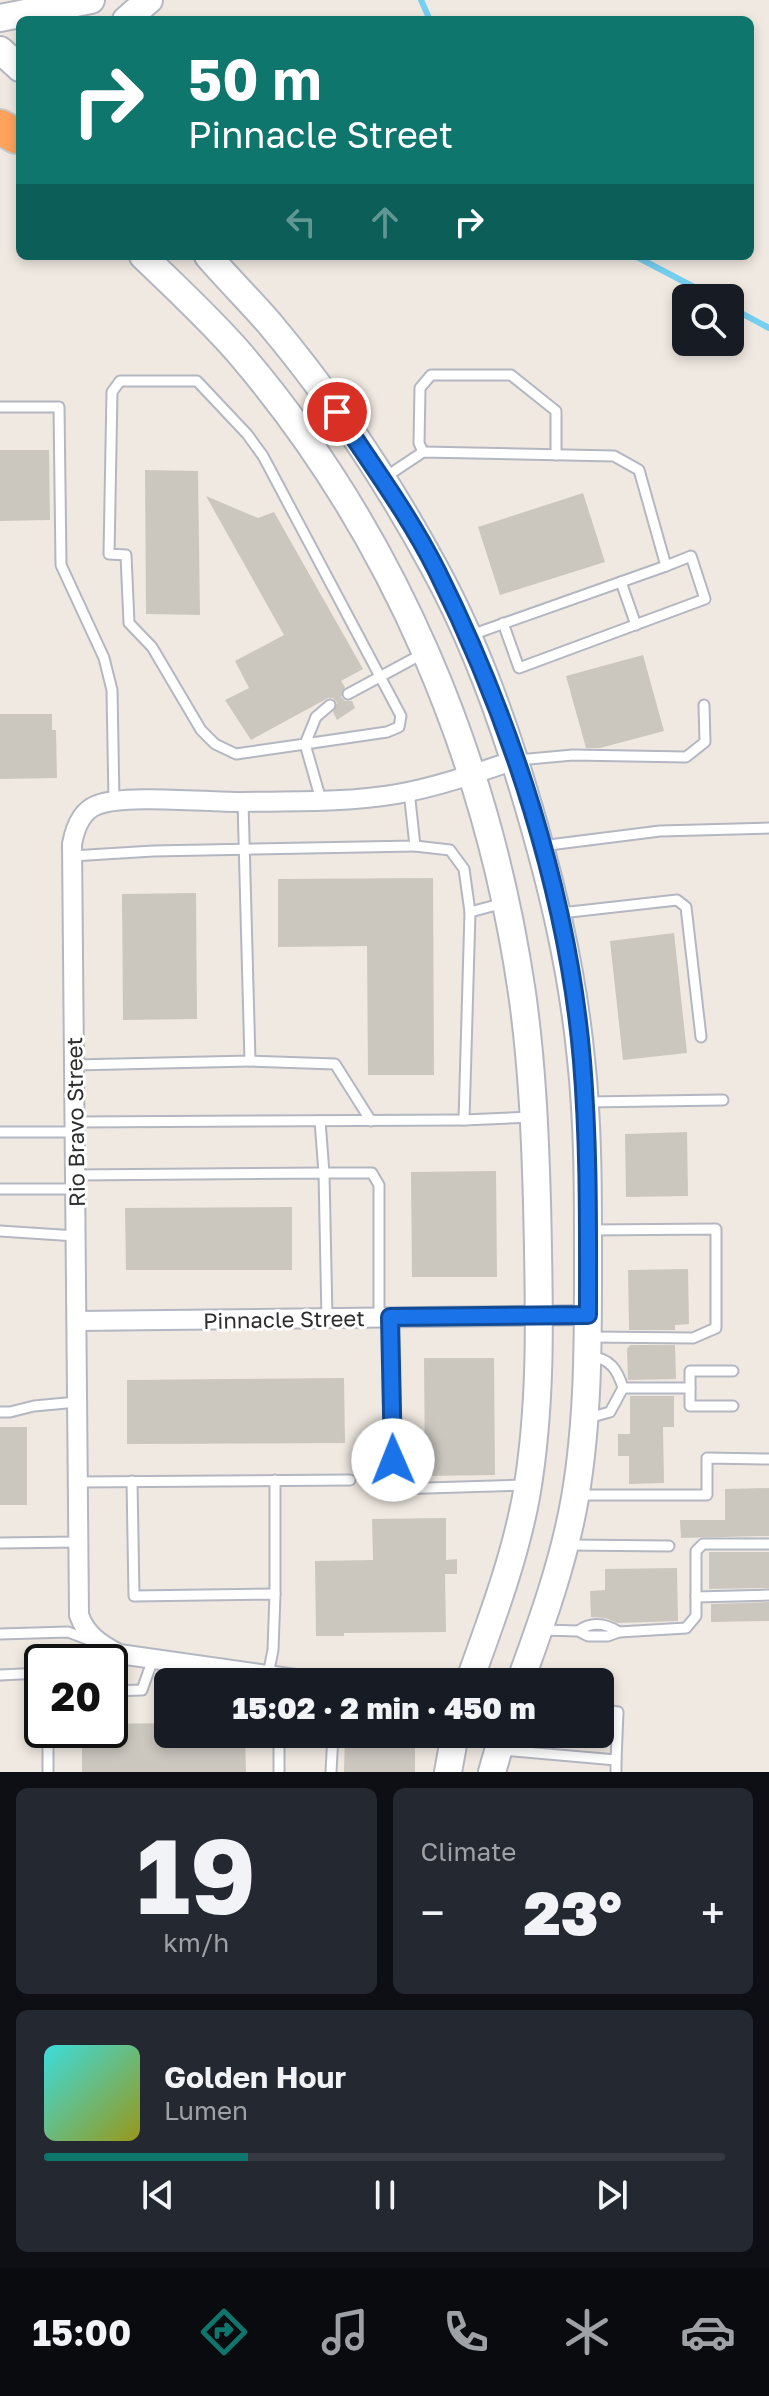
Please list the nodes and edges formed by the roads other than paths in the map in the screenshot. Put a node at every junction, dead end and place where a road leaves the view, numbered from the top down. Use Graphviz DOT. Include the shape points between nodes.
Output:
graph roads {
  1 [pos="91,0"];
  2 [pos="149,0"];
  3 [pos="131,16"];
  4 [pos="0,18"];
  5 [pos="0,50"];
  6 [pos="16,64"];
  7 [pos="147,260"];
  8 [pos="212,260"];
  9 [pos="0,407"];
  10 [pos="362,450"];
  11 [pos="423,452"];
  12 [pos="556,455"];
  13 [pos="328,473"];
  14 [pos="381,480"];
  15 [pos="666,566"];
  16 [pos="621,582"];
  17 [pos="503,623"];
  18 [pos="636,625"];
  19 [pos="467,636"];
  20 [pos="427,652"];
  21 [pos="380,678"];
  22 [pos="348,694"];
  23 [pos="330,705"];
  24 [pos="704,705"];
  25 [pos="305,744"];
  26 [pos="515,760"];
  27 [pos="473,775"];
  28 [pos="409,791"];
  29 [pos="321,800"];
  30 [pos="114,801"];
  31 [pos="243,802"];
  32 [pos="769,828"];
  33 [pos="415,846"];
  34 [pos="541,846"];
  35 [pos="245,850"];
  36 [pos="72,856"];
  37 [pos="506,903"];
  38 [pos="470,912"];
  39 [pos="558,914"];
  40 [pos="701,1037"];
  41 [pos="250,1061"];
  42 [pos="74,1065"];
  43 [pos="723,1100"];
  44 [pos="584,1102"];
  45 [pos="535,1117"];
  46 [pos="464,1120"];
  47 [pos="320,1121"];
  48 [pos="371,1121"];
  49 [pos="75,1127"];
  50 [pos="0,1132"];
  51 [pos="324,1173"];
  52 [pos="75,1182"];
  53 [pos="0,1189"];
  54 [pos="588,1230"];
  55 [pos="0,1231"];
  56 [pos="76,1236"];
  57 [pos="537,1316"];
  58 [pos="327,1318"];
  59 [pos="385,1318"];
  60 [pos="77,1321"];
  61 [pos="587,1336"];
  62 [pos="733,1371"];
  63 [pos="623,1388"];
  64 [pos="690,1388"];
  65 [pos="77,1402"];
  66 [pos="733,1406"];
  67 [pos="0,1412"];
  68 [pos="584,1418"];
  69 [pos="769,1459"];
  70 [pos="275,1480"];
  71 [pos="350,1480"];
  72 [pos="132,1481"];
  73 [pos="78,1482"];
  74 [pos="527,1485"];
  75 [pos="575,1495"];
  76 [pos="78,1542"];
  77 [pos="0,1543"];
  78 [pos="769,1544"];
  79 [pos="565,1545"];
  80 [pos="669,1546"];
  81 [pos="275,1594"];
  82 [pos="769,1595"];
  83 [pos="696,1597"];
  84 [pos="539,1630"];
  85 [pos="0,1634"];
  86 [pos="100,1644"];
  87 [pos="128,1655"];
  88 [pos="153,1659"];
  89 [pos="207,1668"];
  90 [pos="274,1668"];
  91 [pos="474,1668"];
  92 [pos="525,1668"];
  93 [pos="24,1674"];
  94 [pos="0,1675"];
  95 [pos="128,1690"];
  96 [pos="614,1711"];
  97 [pos="48,1748"];
  98 [pos="279,1748"];
  99 [pos="332,1748"];
  100 [pos="452,1748"];
  101 [pos="522,1748"];
  102 [pos="616,1760"];
  103 [pos="48,1772"];
  104 [pos="279,1772"];
  105 [pos="331,1772"];
  106 [pos="448,1772"];
  107 [pos="616,1772"];
  1 -- 4 [label="main road"];
  2 -- 3 [label="main road"];
  5 -- 6 [label="main road"];
  7 -- 13 [label="main road" via="239,353"];
  8 -- 10 [label="main road" via="270,324"];
  9 -- 30 [label="lane" via="59,407 61,565 104,658 112,690"];
  10 -- 13 [label="main road"];
  10 -- 14 [label="main road"];
  11 -- 12 [label="lane"];
  11 -- 12 [label="lane" via="420,388 431,375 511,375 556,411"];
  11 -- 14 [label="lane"];
  12 -- 15 [label="lane" via="614,456 639,470"];
  13 -- 20 [label="main road" via="368,536"];
  14 -- 19 [label="main road" via="435,568"];
  15 -- 16 [label="lane"];
  15 -- 18 [label="lane" via="691,556 705,599"];
  16 -- 17 [label="lane"];
  16 -- 18 [label="lane"];
  17 -- 18 [label="lane" via="519,668"];
  17 -- 19 [label="lane"];
  19 -- 26 [label="main road"];
  20 -- 21 [label="lane"];
  20 -- 27 [label="main road"];
  21 -- 22 [label="lane"];
  21 -- 25 [label="lane" via="401,716 399,727"];
  21 -- 25 [label="lane" via="247,434 197,381 120,381 112,392 109,554 126,555 129,623 152,647 201,730 215,744 236,754"];
  23 -- 25 [label="lane" via="316,717"];
  24 -- 26 [label="lane" via="705,742 686,757"];
  25 -- 29 [label="lane"];
  26 -- 27 [label="street, Rio Bravo Street"];
  26 -- 34 [label="main road"];
  27 -- 28 [label="street, Rio Bravo Street"];
  27 -- 37 [label="main road"];
  28 -- 29 [label="street, Rio Bravo Street"];
  28 -- 33 [label="lane"];
  29 -- 31 [label="street, Rio Bravo Street"];
  30 -- 31 [label="street, Rio Bravo Street"];
  30 -- 36 [label="street, Rio Bravo Street" via="94,806 83,816 75,829"];
  31 -- 35 [label="lane"];
  32 -- 34 [label="lane" via="660,831"];
  33 -- 35 [label="lane"];
  33 -- 38 [label="lane" via="450,850 464,869"];
  34 -- 39 [label="main road"];
  35 -- 36 [label="lane"];
  35 -- 41 [label="lane"];
  36 -- 42 [label="street, Rio Bravo Street"];
  37 -- 38 [label="lane"];
  37 -- 45 [label="main road"];
  38 -- 46 [label="lane"];
  39 -- 40 [label="lane" via="677,900 686,907"];
  39 -- 44 [label="main road" via="577,1020"];
  41 -- 42 [label="lane"];
  41 -- 48 [label="lane" via="335,1064"];
  42 -- 49 [label="street, Rio Bravo Street"];
  43 -- 44 [label="lane"];
  44 -- 54 [label="main road"];
  45 -- 46 [label="lane"];
  45 -- 57 [label="main road"];
  46 -- 48 [label="lane"];
  47 -- 48 [label="lane"];
  47 -- 49 [label="lane"];
  47 -- 51 [label="lane"];
  49 -- 50 [label="lane"];
  49 -- 52 [label="street, Rio Bravo Street"];
  51 -- 52 [label="lane"];
  51 -- 58 [label="lane"];
  51 -- 59 [label="lane" via="372,1173 379,1185"];
  52 -- 53 [label="lane"];
  52 -- 56 [label="street, Rio Bravo Street"];
  54 -- 61 [label="main road"];
  54 -- 61 [label="lane" via="716,1229 716,1328 693,1338"];
  55 -- 56 [label="lane"];
  56 -- 60 [label="street, Rio Bravo Street"];
  57 -- 59 [label="street, Pinnacle Street"];
  57 -- 61 [label="street, Pinnacle Street"];
  57 -- 74 [label="main road" via="537,1394"];
  58 -- 59 [label="street, Pinnacle Street"];
  58 -- 60 [label="street, Pinnacle Street"];
  59 -- 74 [label="lane" via="394,1489"];
  60 -- 65 [label="street, Rio Bravo Street"];
  61 -- 63 [label="lane" via="598,1357 619,1374"];
  61 -- 68 [label="main road"];
  62 -- 64 [label="lane" via="690,1371"];
  63 -- 64 [label="lane"];
  63 -- 68 [label="lane" via="610,1412"];
  64 -- 66 [label="lane" via="690,1406"];
  65 -- 67 [label="lane"];
  65 -- 73 [label="street, Rio Bravo Street"];
  68 -- 75 [label="main road"];
  69 -- 75 [label="lane" via="707,1458 707,1495"];
  70 -- 71 [label="lane"];
  70 -- 72 [label="lane"];
  70 -- 81 [label="lane"];
  72 -- 73 [label="lane"];
  72 -- 81 [label="lane" via="134,1596"];
  73 -- 76 [label="street, Rio Bravo Street"];
  74 -- 91 [label="main road" via="508,1572"];
  75 -- 79 [label="main road"];
  76 -- 77 [label="lane"];
  76 -- 86 [label="street, Rio Bravo Street" via="79,1615"];
  78 -- 83 [label="lane" via="703,1544 696,1551"];
  79 -- 80 [label="lane"];
  79 -- 84 [label="main road"];
  81 -- 90 [label="lane"];
  82 -- 83 [label="lane"];
  83 -- 84 [label="lane" via="696,1616 686,1628 608,1636"];
  84 -- 92 [label="main road"];
  85 -- 86 [label="lane" via="68,1632"];
  87 -- 88 [label="street"];
  88 -- 89 [label="street"];
  88 -- 95 [label="lane" via="142,1690"];
  93 -- 94 [label="lane"];
  96 -- 102 [label="lane"];
  97 -- 103 [label="lane"];
  98 -- 104 [label="lane"];
  99 -- 105 [label="lane"];
  100 -- 106 [label="main road"];
  101 -- 102 [label="lane"];
  102 -- 107 [label="lane"];
}
